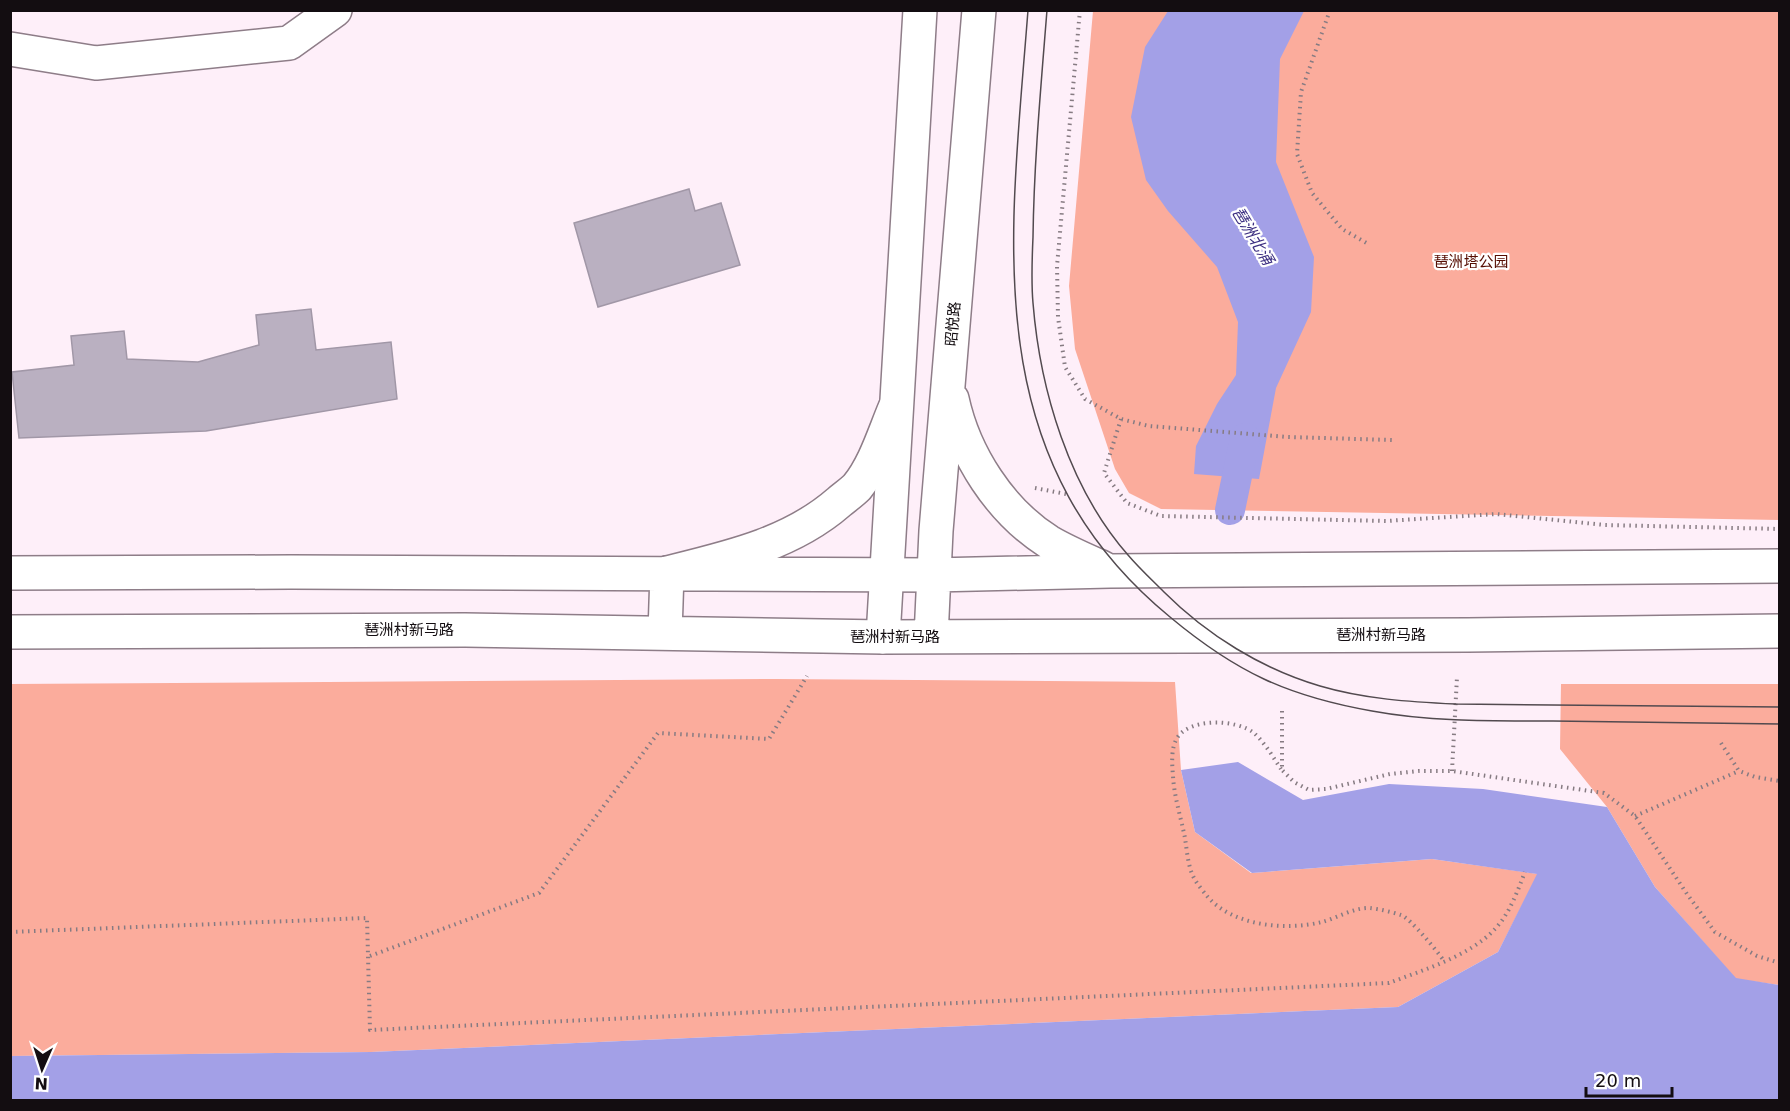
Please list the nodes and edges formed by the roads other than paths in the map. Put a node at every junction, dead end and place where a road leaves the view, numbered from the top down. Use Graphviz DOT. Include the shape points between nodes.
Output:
graph roads {
  1 [pos="335,10"];
  2 [pos="920,10"];
  3 [pos="979,10"];
  4 [pos="10,49"];
  5 [pos="948,379"];
  6 [pos="897,404"];
  7 [pos="1779,566"];
  8 [pos="1110,572"];
  9 [pos="10,573"];
  10 [pos="667,573"];
  11 [pos="886,575"];
  12 [pos="934,575"];
  13 [pos="1779,631"];
  14 [pos="10,632"];
  15 [pos="665,633"];
  16 [pos="883,637"];
  17 [pos="931,637"];
  1 -- 4 [label="main road" via="290,43 96,63"];
  2 -- 6 [label="main road"];
  3 -- 5 [label="main road, 昭悦路"];
  5 -- 8 [label="main road" via="963,435 980,470 1003,501 1048,542"];
  5 -- 12 [label="main road, 昭悦路"];
  6 -- 10 [label="main road" via="870,465 856,487 832,508 769,544"];
  6 -- 11 [label="main road"];
  7 -- 8 [label="main road"];
  8 -- 12 [label="main road"];
  9 -- 10 [label="main road"];
  10 -- 11 [label="main road"];
  10 -- 15 [label="main road"];
  11 -- 12 [label="main road"];
  11 -- 16 [label="main road"];
  12 -- 17 [label="main road, 昭悦路"];
  13 -- 17 [label="main road, 琶洲村新马路"];
  14 -- 15 [label="main road, 琶洲村新马路"];
  15 -- 16 [label="main road, 琶洲村新马路"];
  16 -- 17 [label="main road, 琶洲村新马路"];
}
